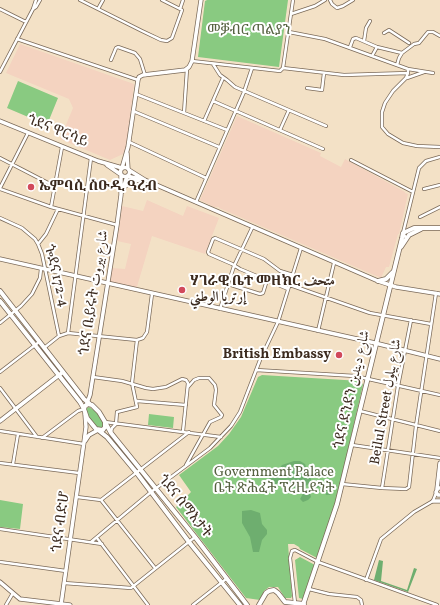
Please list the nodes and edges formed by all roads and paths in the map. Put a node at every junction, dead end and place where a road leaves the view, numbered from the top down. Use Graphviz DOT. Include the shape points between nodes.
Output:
graph roads {
  1 [pos="36,0"];
  2 [pos="40,0"];
  3 [pos="80,0"];
  4 [pos="103,0"];
  5 [pos="162,0"];
  6 [pos="183,0"];
  7 [pos="201,0"];
  8 [pos="293,0"];
  9 [pos="325,0"];
  10 [pos="330,0"];
  11 [pos="353,0"];
  12 [pos="0,9"];
  13 [pos="33,9"];
  14 [pos="98,9"];
  15 [pos="180,9"];
  16 [pos="291,14"];
  17 [pos="370,21"];
  18 [pos="26,22"];
  19 [pos="289,32"];
  20 [pos="384,32"];
  21 [pos="440,36"];
  22 [pos="17,39"];
  23 [pos="364,41"];
  24 [pos="409,43"];
  25 [pos="414,44"];
  26 [pos="377,46"];
  27 [pos="350,47"];
  28 [pos="408,48"];
  29 [pos="402,53"];
  30 [pos="372,56"];
  31 [pos="111,60"];
  32 [pos="192,61"];
  33 [pos="213,64"];
  34 [pos="397,65"];
  35 [pos="252,68"];
  36 [pos="283,68"];
  37 [pos="187,69"];
  38 [pos="408,69"];
  39 [pos="428,71"];
  40 [pos="0,72"];
  41 [pos="324,73"];
  42 [pos="408,73"];
  43 [pos="433,73"];
  44 [pos="145,75"];
  45 [pos="223,78"];
  46 [pos="406,78"];
  47 [pos="138,80"];
  48 [pos="307,88"];
  49 [pos="244,92"];
  50 [pos="136,94"];
  51 [pos="213,101"];
  52 [pos="235,110"];
  53 [pos="289,110"];
  54 [pos="133,111"];
  55 [pos="184,113"];
  56 [pos="0,121"];
  57 [pos="204,121"];
  58 [pos="326,126"];
  59 [pos="227,130"];
  60 [pos="280,130"];
  61 [pos="28,133"];
  62 [pos="129,142"];
  63 [pos="62,146"];
  64 [pos="220,147"];
  65 [pos="440,147"];
  66 [pos="323,149"];
  67 [pos="127,152"];
  68 [pos="440,157"];
  69 [pos="0,158"];
  70 [pos="91,158"];
  71 [pos="351,160"];
  72 [pos="105,164"];
  73 [pos="13,165"];
  74 [pos="122,168"];
  75 [pos="128,170"];
  76 [pos="120,174"];
  77 [pos="127,176"];
  78 [pos="206,178"];
  79 [pos="140,180"];
  80 [pos="145,180"];
  81 [pos="440,185"];
  82 [pos="54,186"];
  83 [pos="124,187"];
  84 [pos="0,189"];
  85 [pos="424,189"];
  86 [pos="413,192"];
  87 [pos="121,195"];
  88 [pos="196,202"];
  89 [pos="51,207"];
  90 [pos="440,207"];
  91 [pos="58,209"];
  92 [pos="83,216"];
  93 [pos="420,217"];
  94 [pos="0,218"];
  95 [pos="117,225"];
  96 [pos="252,228"];
  97 [pos="440,228"];
  98 [pos="407,233"];
  99 [pos="38,244"];
  100 [pos="301,248"];
  101 [pos="242,249"];
  102 [pos="1,261"];
  103 [pos="334,263"];
  104 [pos="234,266"];
  105 [pos="43,270"];
  106 [pos="393,272"];
  107 [pos="293,275"];
  108 [pos="75,277"];
  109 [pos="267,280"];
  110 [pos="378,281"];
  111 [pos="107,284"];
  112 [pos="228,284"];
  113 [pos="290,285"];
  114 [pos="390,285"];
  115 [pos="288,289"];
  116 [pos="0,291"];
  117 [pos="152,294"];
  118 [pos="438,294"];
  119 [pos="326,298"];
  120 [pos="0,301"];
  121 [pos="220,310"];
  122 [pos="16,311"];
  123 [pos="11,314"];
  124 [pos="382,315"];
  125 [pos="411,320"];
  126 [pos="278,322"];
  127 [pos="0,323"];
  128 [pos="432,324"];
  129 [pos="318,331"];
  130 [pos="68,333"];
  131 [pos="59,336"];
  132 [pos="99,336"];
  133 [pos="137,340"];
  134 [pos="37,343"];
  135 [pos="375,343"];
  136 [pos="44,348"];
  137 [pos="406,351"];
  138 [pos="427,356"];
  139 [pos="440,359"];
  140 [pos="256,370"];
  141 [pos="0,372"];
  142 [pos="63,372"];
  143 [pos="59,375"];
  144 [pos="93,377"];
  145 [pos="367,378"];
  146 [pos="132,383"];
  147 [pos="398,386"];
  148 [pos="188,387"];
  149 [pos="0,388"];
  150 [pos="421,392"];
  151 [pos="90,395"];
  152 [pos="440,395"];
  153 [pos="136,401"];
  154 [pos="186,405"];
  155 [pos="87,406"];
  156 [pos="16,409"];
  157 [pos="359,411"];
  158 [pos="393,420"];
  159 [pos="0,421"];
  160 [pos="105,422"];
  161 [pos="116,424"];
  162 [pos="416,426"];
  163 [pos="98,430"];
  164 [pos="0,431"];
  165 [pos="183,431"];
  166 [pos="440,431"];
  167 [pos="189,432"];
  168 [pos="111,433"];
  169 [pos="18,434"];
  170 [pos="202,434"];
  171 [pos="37,437"];
  172 [pos="221,437"];
  173 [pos="42,438"];
  174 [pos="84,443"];
  175 [pos="351,445"];
  176 [pos="388,452"];
  177 [pos="412,454"];
  178 [pos="440,458"];
  179 [pos="0,462"];
  180 [pos="440,463"];
  181 [pos="13,464"];
  182 [pos="186,465"];
  183 [pos="140,469"];
  184 [pos="136,472"];
  185 [pos="79,473"];
  186 [pos="439,482"];
  187 [pos="342,484"];
  188 [pos="382,488"];
  189 [pos="156,489"];
  190 [pos="438,491"];
  191 [pos="151,492"];
  192 [pos="77,497"];
  193 [pos="101,500"];
  194 [pos="433,501"];
  195 [pos="440,501"];
  196 [pos="117,520"];
  197 [pos="0,529"];
  198 [pos="195,537"];
  199 [pos="97,538"];
  200 [pos="70,539"];
  201 [pos="91,542"];
  202 [pos="189,542"];
  203 [pos="102,544"];
  204 [pos="0,562"];
  205 [pos="318,562"];
  206 [pos="155,568"];
  207 [pos="66,571"];
  208 [pos="226,578"];
  209 [pos="366,580"];
  210 [pos="0,582"];
  211 [pos="221,582"];
  212 [pos="64,583"];
  213 [pos="134,586"];
  214 [pos="309,589"];
  215 [pos="13,593"];
  216 [pos="295,603"];
  217 [pos="239,604"];
  218 [pos="303,604"];
  219 [pos="6,605"];
  220 [pos="61,605"];
  221 [pos="70,605"];
  222 [pos="148,605"];
  223 [pos="193,605"];
  224 [pos="247,605"];
  225 [pos="259,605"];
  226 [pos="362,605"];
  227 [pos="437,605"];
  1 -- 13 [label="street"];
  2 -- 13 [label="street"];
  3 -- 14 [label="street"];
  4 -- 14 [label="street"];
  5 -- 15 [label="street"];
  6 -- 15 [label="street"];
  7 -- 32 [label="main road"];
  8 -- 16 [label="street"];
  9 -- 16 [label="street"];
  10 -- 11 [label="street" via="337,8"];
  12 -- 18 [label="street"];
  13 -- 18 [label="street"];
  14 -- 15 [label="street" via="165,41 172,38 182,12"];
  16 -- 19 [label="street"];
  17 -- 23 [label="street"];
  18 -- 22 [label="street"];
  19 -- 27 [label="street"];
  19 -- 36 [label="street"];
  20 -- 24 [label="street" via="388,30"];
  21 -- 25 [label="street" via="428,32 419,43"];
  22 -- 40 [label="street"];
  22 -- 47 [label="street"];
  23 -- 26 [label="street"];
  23 -- 27 [label="street" via="353,39"];
  24 -- 25 [label="street"];
  24 -- 28 [label="street"];
  25 -- 28 [label="street"];
  26 -- 29 [label="street"];
  26 -- 30 [label="street"];
  27 -- 30 [label="street"];
  28 -- 29 [label="street"];
  29 -- 34 [label="street"];
  30 -- 34 [label="street"];
  31 -- 44 [label="street" via="118,47 135,53 140,59"];
  32 -- 33 [label="street"];
  32 -- 37 [label="main road"];
  33 -- 35 [label="street"];
  33 -- 45 [label="street"];
  34 -- 38 [label="street"];
  35 -- 36 [label="street" via="280,71"];
  35 -- 49 [label="street"];
  36 -- 41 [label="street"];
  37 -- 44 [label="main road"];
  37 -- 55 [label="street"];
  38 -- 39 [label="street"];
  38 -- 42 [label="street"];
  39 -- 43 [label="street"];
  39 -- 46 [label="street"];
  41 -- 42 [label="street"];
  41 -- 48 [label="street" via="322,90"];
  42 -- 46 [label="street"];
  44 -- 47 [label="main road"];
  45 -- 49 [label="street"];
  45 -- 51 [label="street"];
  46 -- 65 [label="street" via="385,104 381,121 384,131 403,143"];
  47 -- 50 [label="main road"];
  49 -- 52 [label="street"];
  49 -- 53 [label="street"];
  50 -- 54 [label="main road"];
  50 -- 55 [label="street"];
  51 -- 52 [label="street"];
  51 -- 57 [label="street"];
  52 -- 59 [label="street"];
  52 -- 60 [label="street"];
  53 -- 58 [label="street"];
  53 -- 60 [label="street"];
  54 -- 62 [label="main road"];
  54 -- 64 [label="street"];
  55 -- 57 [label="street"];
  56 -- 61 [label="main road, ጎደና ዋርሳይ"];
  57 -- 59 [label="street"];
  59 -- 64 [label="street"];
  60 -- 66 [label="street"];
  61 -- 63 [label="main road, ጎደና ዋርሳይ"];
  61 -- 73 [label="street"];
  62 -- 67 [label="main road"];
  62 -- 78 [label="street"];
  63 -- 70 [label="main road, ጎደና ዋርሳይ"];
  63 -- 82 [label="street"];
  64 -- 78 [label="street"];
  67 -- 74 [label="main road"];
  67 -- 75 [label="main road"];
  68 -- 86 [label="street" via="421,164"];
  69 -- 73 [label="street"];
  70 -- 72 [label="main road, ጎደና ዋርሳይ"];
  70 -- 92 [label="street"];
  71 -- 86 [label="street"];
  72 -- 74 [label="main road, ጎደና ዋርሳይ"];
  72 -- 76 [label="main road, ጎደና ዋርሳይ"];
  73 -- 82 [label="street"];
  73 -- 84 [label="street"];
  74 -- 75 [label="main road"];
  74 -- 76 [label="main road"];
  75 -- 77 [label="main road"];
  75 -- 80 [label="main road"];
  76 -- 77 [label="main road" via="123,177"];
  76 -- 87 [label="main road"];
  77 -- 79 [label="main road"];
  77 -- 83 [label="main road"];
  78 -- 88 [label="street"];
  79 -- 80 [label="main road"];
  79 -- 83 [label="main road"];
  80 -- 88 [label="main road"];
  81 -- 85 [label="street"];
  82 -- 89 [label="street"];
  83 -- 87 [label="main road"];
  84 -- 89 [label="street"];
  86 -- 98 [label="street"];
  87 -- 95 [label="main road, ጎደና ቤይሩት شارع بيروت"];
  88 -- 96 [label="main road"];
  89 -- 91 [label="street"];
  90 -- 93 [label="street"];
  91 -- 92 [label="street"];
  91 -- 99 [label="street"];
  92 -- 95 [label="street"];
  92 -- 108 [label="street"];
  94 -- 99 [label="street, ጐደና 172-4" via="22,228"];
  95 -- 111 [label="main road, ጎደና ቤይሩት شارع بيروت"];
  96 -- 100 [label="main road"];
  96 -- 101 [label="street"];
  97 -- 98 [label="main road" via="423,228"];
  98 -- 106 [label="main road, ጎደና ደንደን شارع ديندين"];
  99 -- 105 [label="street, ጐደና 172-4" via="42,254"];
  100 -- 103 [label="main road"];
  100 -- 107 [label="street"];
  101 -- 104 [label="street"];
  101 -- 104 [label="street" via="213,239 208,253"];
  101 -- 107 [label="street" via="264,259 280,271"];
  102 -- 105 [label="main road"];
  103 -- 110 [label="main road"];
  103 -- 119 [label="street"];
  104 -- 109 [label="street"];
  104 -- 112 [label="street"];
  105 -- 108 [label="main road"];
  105 -- 122 [label="street" via="32,294"];
  105 -- 131 [label="street, ጐደና 172-4"];
  106 -- 110 [label="main road" via="386,280"];
  106 -- 114 [label="main road, ጎደና ደንደን شارع ديندين"];
  107 -- 113 [label="street"];
  108 -- 111 [label="main road"];
  108 -- 130 [label="street"];
  109 -- 112 [label="street" via="263,293 260,294"];
  109 -- 115 [label="street"];
  110 -- 114 [label="main road"];
  111 -- 117 [label="main road"];
  111 -- 132 [label="main road, ጎደና ቤይሩት شارع بيروت"];
  112 -- 121 [label="street"];
  113 -- 115 [label="street"];
  113 -- 119 [label="street"];
  114 -- 118 [label="main road"];
  114 -- 124 [label="main road, ጎደና ደንደን شارع ديندين"];
  115 -- 126 [label="street"];
  116 -- 122 [label="main road, ጎደና ሰማእታት"];
  117 -- 121 [label="main road"];
  117 -- 133 [label="street" via="147,332 143,338"];
  118 -- 128 [label="street"];
  119 -- 124 [label="street"];
  119 -- 129 [label="street"];
  120 -- 123 [label="main road, ጎደና ሰማእታት"];
  121 -- 126 [label="main road"];
  122 -- 123 [label="street"];
  122 -- 134 [label="main road, ጎደና ሰማእታት"];
  123 -- 127 [label="street"];
  123 -- 134 [label="main road, ጎደና ሰማእታት"];
  124 -- 125 [label="street"];
  124 -- 135 [label="main road, ጎደና ደንደን شارع ديندين"];
  125 -- 128 [label="street"];
  125 -- 137 [label="street, Beilul Street شارع بيلول"];
  126 -- 129 [label="main road"];
  126 -- 140 [label="street"];
  128 -- 138 [label="street"];
  129 -- 135 [label="main road"];
  130 -- 131 [label="street"];
  130 -- 132 [label="street"];
  131 -- 136 [label="street"];
  132 -- 133 [label="street"];
  132 -- 144 [label="main road, ጎደና ቤይሩት شارع بيروت"];
  133 -- 146 [label="street"];
  134 -- 136 [label="main road, ጎደና ሰማእታት"];
  134 -- 141 [label="street"];
  134 -- 143 [label="main road, ጎደና ሰማእታት"];
  135 -- 137 [label="main road"];
  135 -- 145 [label="main road, ጎደና ደንደን شارع ديندين"];
  136 -- 142 [label="main road, ጎደና ሰማእታት"];
  137 -- 138 [label="main road"];
  137 -- 147 [label="street, Beilul Street شارع بيلول"];
  138 -- 139 [label="main road"];
  138 -- 150 [label="street"];
  140 -- 145 [label="street"];
  140 -- 172 [label="street" via="240,412"];
  142 -- 143 [label="main road"];
  142 -- 155 [label="main road, ጎደና ሰማእታት"];
  143 -- 155 [label="main road, ጎደና ሰማእታት" via="80,402"];
  143 -- 156 [label="main road"];
  144 -- 146 [label="street"];
  144 -- 151 [label="main road, ጎደና ቤይሩት شارع بيروت"];
  145 -- 147 [label="street"];
  145 -- 157 [label="main road, ጎደና ደንደን شارع ديندين"];
  146 -- 148 [label="street" via="153,389 166,387 184,379 188,381"];
  146 -- 153 [label="street"];
  147 -- 150 [label="street"];
  147 -- 158 [label="street, Beilul Street شارع بيلول"];
  148 -- 154 [label="street"];
  148 -- 170 [label="street" via="194,380 204,377 209,378 215,385 214,405 222,416 210,422"];
  149 -- 156 [label="street"];
  150 -- 152 [label="street"];
  150 -- 162 [label="street"];
  151 -- 155 [label="main road, ጎደና ብድሆ"];
  151 -- 155 [label="main road"];
  153 -- 154 [label="street"];
  153 -- 161 [label="street" via="138,407 117,412"];
  154 -- 165 [label="street"];
  155 -- 160 [label="main road, ጎደና ሰማእታት"];
  155 -- 163 [label="main road, ጎደና ሰማእታት" via="89,422"];
  155 -- 173 [label="street"];
  155 -- 174 [label="main road, ጎደና ብድሆ"];
  156 -- 159 [label="main road"];
  156 -- 171 [label="street"];
  157 -- 158 [label="street"];
  157 -- 175 [label="main road, ጎደና ደንደን شارع ديندين"];
  158 -- 162 [label="street"];
  158 -- 176 [label="street, Beilul Street شارع بيلول"];
  160 -- 161 [label="street"];
  160 -- 163 [label="main road" via="104,429"];
  160 -- 168 [label="main road, ጎደና ሰማእታት"];
  161 -- 165 [label="street"];
  161 -- 168 [label="street"];
  162 -- 166 [label="street"];
  162 -- 177 [label="street"];
  163 -- 174 [label="main road" via="89,435"];
  163 -- 184 [label="main road, ጎደና ሰማእታት"];
  164 -- 169 [label="street"];
  165 -- 167 [label="street"];
  167 -- 170 [label="street"];
  167 -- 183 [label="street"];
  168 -- 183 [label="main road, ጎደና ሰማእታት"];
  169 -- 171 [label="street"];
  169 -- 181 [label="street"];
  170 -- 172 [label="street"];
  170 -- 182 [label="street"];
  171 -- 173 [label="street"];
  172 -- 182 [label="street"];
  173 -- 174 [label="street"];
  174 -- 185 [label="main road, ጎደና ብድሆ"];
  175 -- 176 [label="street"];
  175 -- 187 [label="main road, ጎደና ደንደን شارع ديندين"];
  176 -- 177 [label="street"];
  176 -- 188 [label="street, Beilul Street شارع بيلول"];
  177 -- 178 [label="street"];
  177 -- 188 [label="street" via="408,488"];
  179 -- 181 [label="street"];
  180 -- 186 [label="main road"];
  181 -- 185 [label="street"];
  182 -- 189 [label="street"];
  183 -- 184 [label="street"];
  183 -- 189 [label="main road, ጎደና ሰማእታት"];
  184 -- 191 [label="main road, ጎደና ሰማእታት"];
  184 -- 193 [label="street"];
  185 -- 192 [label="main road, ጎደና ብድሆ"];
  186 -- 190 [label="main road"];
  187 -- 188 [label="street"];
  187 -- 205 [label="main road, ጎደና ደንደን شارع ديندين"];
  189 -- 191 [label="street"];
  189 -- 198 [label="main road, ጎደና ሰማእታት"];
  190 -- 194 [label="street"];
  191 -- 196 [label="street"];
  191 -- 202 [label="main road, ጎደና ሰማእታት"];
  192 -- 193 [label="street"];
  192 -- 200 [label="main road, ጎደና ብድሆ"];
  193 -- 196 [label="street"];
  194 -- 195 [label="main road"];
  194 -- 209 [label="street" via="414,512 381,539"];
  196 -- 199 [label="street"];
  196 -- 206 [label="street"];
  197 -- 200 [label="street"];
  198 -- 202 [label="street"];
  198 -- 208 [label="main road, ጎደና ሰማእታት"];
  199 -- 201 [label="street"];
  199 -- 203 [label="street"];
  200 -- 201 [label="street"];
  200 -- 207 [label="main road, ጎደና ብድሆ"];
  201 -- 203 [label="street"];
  202 -- 206 [label="street"];
  202 -- 211 [label="main road, ጎደና ሰማእታት"];
  203 -- 213 [label="street"];
  204 -- 207 [label="street"];
  205 -- 209 [label="street"];
  205 -- 214 [label="main road, ጎደና ደንደን شارع ديندين"];
  205 -- 216 [label="street" via="295,550 292,551 290,558"];
  206 -- 213 [label="street"];
  207 -- 212 [label="main road, ጎደና ብድሆ"];
  208 -- 211 [label="street"];
  208 -- 224 [label="main road, ጎደና ሰማእታት"];
  209 -- 227 [label="street"];
  210 -- 215 [label="main road"];
  211 -- 217 [label="main road, ጎደና ሰማእታት"];
  211 -- 223 [label="street"];
  212 -- 213 [label="street" via="128,588"];
  212 -- 220 [label="main road, ጎደና ብድሆ"];
  213 -- 222 [label="street"];
  214 -- 218 [label="main road, ጎደና ደንደን شارع ديندين"];
  214 -- 226 [label="street" via="357,597"];
  215 -- 219 [label="street"];
  215 -- 220 [label="main road" via="22,599"];
  216 -- 218 [label="main road"];
  216 -- 225 [label="main road" via="285,602 274,590 266,593"];
  220 -- 221 [label="main road"];
}
